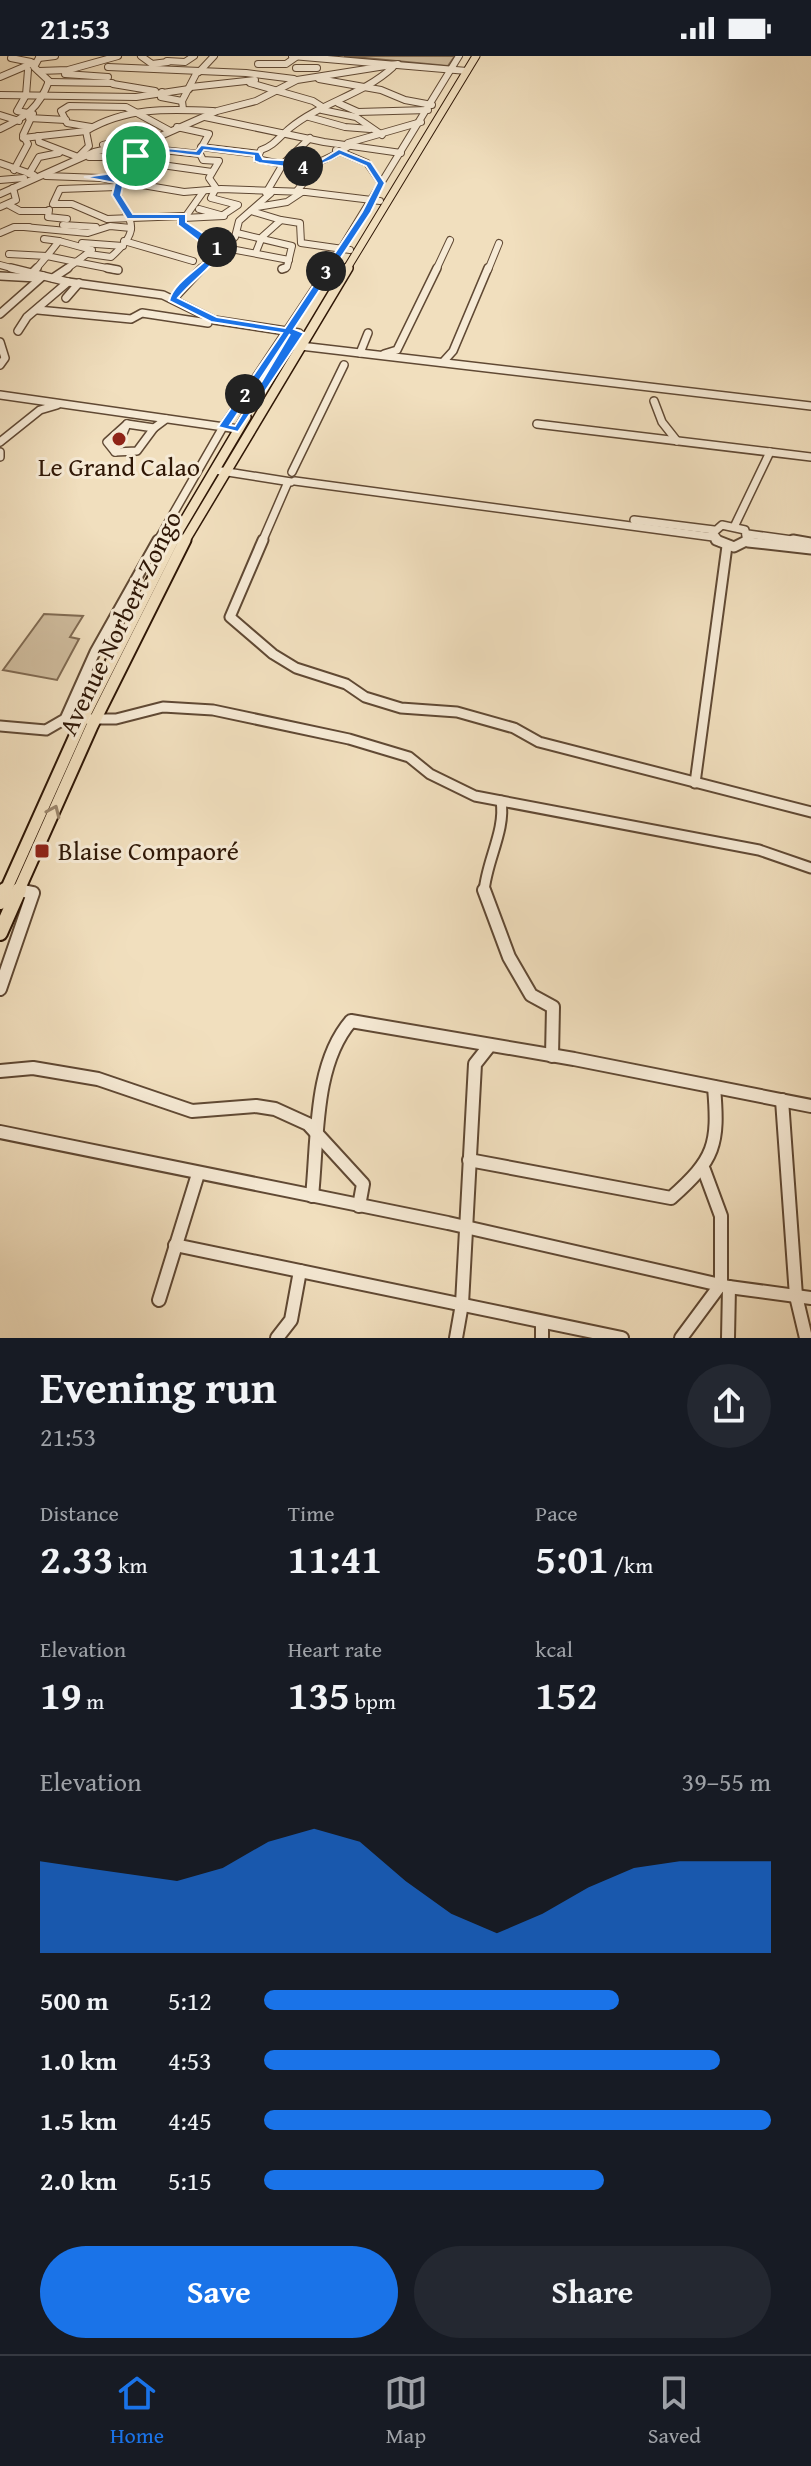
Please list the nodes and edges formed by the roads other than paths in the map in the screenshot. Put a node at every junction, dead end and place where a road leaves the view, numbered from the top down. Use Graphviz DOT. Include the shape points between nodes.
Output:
graph roads {
  1 [pos="55,56"];
  2 [pos="118,56"];
  3 [pos="141,56"];
  4 [pos="194,56"];
  5 [pos="214,56"];
  6 [pos="257,56"];
  7 [pos="294,56"];
  8 [pos="459,56"];
  9 [pos="476,56"];
  10 [pos="11,57"];
  11 [pos="167,59"];
  12 [pos="319,59"];
  13 [pos="101,63"];
  14 [pos="152,64"];
  15 [pos="258,64"];
  16 [pos="396,64"];
  17 [pos="38,65"];
  18 [pos="464,65"];
  19 [pos="108,67"];
  20 [pos="116,68"];
  21 [pos="296,68"];
  22 [pos="317,68"];
  23 [pos="19,69"];
  24 [pos="146,69"];
  25 [pos="137,70"];
  26 [pos="2,71"];
  27 [pos="169,71"];
  28 [pos="198,72"];
  29 [pos="27,73"];
  30 [pos="263,75"];
  31 [pos="323,75"];
  32 [pos="120,76"];
  33 [pos="316,78"];
  34 [pos="297,80"];
  35 [pos="111,81"];
  36 [pos="48,82"];
  37 [pos="62,83"];
  38 [pos="250,83"];
  39 [pos="190,88"];
  40 [pos="369,88"];
  41 [pos="277,90"];
  42 [pos="160,92"];
  43 [pos="0,95"];
  44 [pos="26,96"];
  45 [pos="54,96"];
  46 [pos="106,97"];
  47 [pos="42,99"];
  48 [pos="182,101"];
  49 [pos="93,102"];
  50 [pos="253,102"];
  51 [pos="338,103"];
  52 [pos="430,107"];
  53 [pos="323,109"];
  54 [pos="132,110"];
  55 [pos="185,110"];
  56 [pos="217,111"];
  57 [pos="19,112"];
  58 [pos="358,112"];
  59 [pos="343,115"];
  60 [pos="31,116"];
  61 [pos="3,117"];
  62 [pos="203,117"];
  63 [pos="309,117"];
  64 [pos="214,120"];
  65 [pos="19,121"];
  66 [pos="58,121"];
  67 [pos="421,122"];
  68 [pos="42,124"];
  69 [pos="336,125"];
  70 [pos="0,129"];
  71 [pos="89,129"];
  72 [pos="173,129"];
  73 [pos="370,129"];
  74 [pos="286,133"];
  75 [pos="209,134"];
  76 [pos="382,135"];
  77 [pos="38,136"];
  78 [pos="23,138"];
  79 [pos="374,138"];
  80 [pos="313,139"];
  81 [pos="151,140"];
  82 [pos="324,142"];
  83 [pos="138,143"];
  84 [pos="89,145"];
  85 [pos="346,145"];
  86 [pos="99,146"];
  87 [pos="201,148"];
  88 [pos="364,148"];
  89 [pos="109,149"];
  90 [pos="62,152"];
  91 [pos="180,152"];
  92 [pos="339,152"];
  93 [pos="401,153"];
  94 [pos="259,154"];
  95 [pos="139,156"];
  96 [pos="103,157"];
  97 [pos="79,158"];
  98 [pos="360,161"];
  99 [pos="0,163"];
  100 [pos="283,164"];
  101 [pos="318,165"];
  102 [pos="14,169"];
  103 [pos="92,171"];
  104 [pos="212,172"];
  105 [pos="34,176"];
  106 [pos="0,178"];
  107 [pos="120,181"];
  108 [pos="381,183"];
  109 [pos="13,188"];
  110 [pos="216,189"];
  111 [pos="203,192"];
  112 [pos="299,192"];
  113 [pos="269,193"];
  114 [pos="0,194"];
  115 [pos="376,200"];
  116 [pos="53,204"];
  117 [pos="9,205"];
  118 [pos="0,207"];
  119 [pos="199,209"];
  120 [pos="254,209"];
  121 [pos="48,211"];
  122 [pos="223,215"];
  123 [pos="130,217"];
  124 [pos="183,217"];
  125 [pos="67,219"];
  126 [pos="104,219"];
  127 [pos="281,220"];
  128 [pos="24,227"];
  129 [pos="131,228"];
  130 [pos="0,233"];
  131 [pos="237,233"];
  132 [pos="262,237"];
  133 [pos="44,239"];
  134 [pos="450,240"];
  135 [pos="59,241"];
  136 [pos="124,243"];
  137 [pos="499,243"];
  138 [pos="74,244"];
  139 [pos="222,248"];
  140 [pos="345,249"];
  141 [pos="256,252"];
  142 [pos="9,254"];
  143 [pos="89,254"];
  144 [pos="47,256"];
  145 [pos="289,260"];
  146 [pos="193,261"];
  147 [pos="76,262"];
  148 [pos="282,269"];
  149 [pos="2,270"];
  150 [pos="118,270"];
  151 [pos="33,272"];
  152 [pos="21,277"];
  153 [pos="42,277"];
  154 [pos="53,278"];
  155 [pos="68,282"];
  156 [pos="79,283"];
  157 [pos="16,284"];
  158 [pos="66,298"];
  159 [pos="173,299"];
  160 [pos="38,310"];
  161 [pos="0,314"];
  162 [pos="225,322"];
  163 [pos="18,331"];
  164 [pos="288,331"];
  165 [pos="368,333"];
  166 [pos="297,341"];
  167 [pos="0,342"];
  168 [pos="361,350"];
  169 [pos="393,352"];
  170 [pos="381,355"];
  171 [pos="445,360"];
  172 [pos="0,365"];
  173 [pos="344,365"];
  174 [pos="0,395"];
  175 [pos="654,401"];
  176 [pos="811,403"];
  177 [pos="60,405"];
  178 [pos="166,419"];
  179 [pos="537,424"];
  180 [pos="223,427"];
  181 [pos="155,428"];
  182 [pos="238,429"];
  183 [pos="677,441"];
  184 [pos="0,442"];
  185 [pos="770,452"];
  186 [pos="811,457"];
  187 [pos="220,468"];
  188 [pos="290,477"];
  189 [pos="735,525"];
  190 [pos="714,534"];
  191 [pos="748,538"];
  192 [pos="811,543"];
  193 [pos="727,546"];
  194 [pos="811,549"];
  195 [pos="65,719"];
  196 [pos="84,719"];
  197 [pos="95,719"];
  198 [pos="0,726"];
  199 [pos="695,783"];
  200 [pos="501,801"];
  201 [pos="811,812"];
  202 [pos="811,868"];
  203 [pos="19,890"];
  204 [pos="0,902"];
  205 [pos="1,929"];
  206 [pos="0,989"];
  207 [pos="490,1045"];
  208 [pos="552,1056"];
  209 [pos="0,1071"];
  210 [pos="714,1087"];
  211 [pos="782,1100"];
  212 [pos="811,1106"];
  213 [pos="0,1132"];
  214 [pos="320,1136"];
  215 [pos="469,1160"];
  216 [pos="704,1170"];
  217 [pos="198,1174"];
  218 [pos="312,1196"];
  219 [pos="359,1206"];
  220 [pos="465,1227"];
  221 [pos="175,1245"];
  222 [pos="300,1271"];
  223 [pos="725,1285"];
  224 [pos="796,1296"];
  225 [pos="811,1298"];
  226 [pos="159,1300"];
  227 [pos="462,1304"];
  228 [pos="542,1323"];
  229 [pos="277,1338"];
  230 [pos="456,1338"];
  231 [pos="542,1338"];
  232 [pos="622,1338"];
  233 [pos="681,1338"];
  234 [pos="728,1338"];
  235 [pos="806,1338"];
  1 -- 17 [label="street"];
  2 -- 13 [label="street"];
  3 -- 14 [label="street"];
  4 -- 11 [label="street" via="185,62"];
  5 -- 28 [label="street"];
  6 -- 15 [label="street"];
  7 -- 12 [label="street"];
  7 -- 15 [label="street" via="286,64"];
  8 -- 18 [label="street"];
  9 -- 18 [label="main road, Avenue Norbert Zongo"];
  10 -- 17 [label="street"];
  10 -- 26 [label="street"];
  11 -- 14 [label="street"];
  11 -- 27 [label="street"];
  12 -- 16 [label="street"];
  12 -- 22 [label="street"];
  13 -- 17 [label="street" via="68,70"];
  13 -- 19 [label="street"];
  14 -- 24 [label="street"];
  15 -- 30 [label="street"];
  16 -- 18 [label="street"];
  16 -- 31 [label="street"];
  16 -- 40 [label="street"];
  17 -- 23 [label="street"];
  17 -- 29 [label="street"];
  17 -- 35 [label="street"];
  17 -- 36 [label="street"];
  18 -- 52 [label="street"];
  18 -- 115 [label="main road, Avenue Norbert Zongo"];
  18 -- 166 [label="main road, Avenue Norbert Zongo"];
  19 -- 20 [label="street"];
  19 -- 35 [label="street"];
  20 -- 25 [label="street"];
  20 -- 32 [label="street"];
  21 -- 22 [label="street"];
  22 -- 31 [label="street"];
  23 -- 26 [label="street"];
  23 -- 29 [label="street"];
  24 -- 25 [label="street"];
  24 -- 27 [label="street"];
  25 -- 32 [label="street"];
  26 -- 29 [label="street"];
  27 -- 28 [label="street"];
  28 -- 30 [label="street"];
  28 -- 39 [label="street"];
  29 -- 44 [label="street"];
  30 -- 34 [label="street"];
  30 -- 38 [label="street"];
  31 -- 33 [label="street"];
  32 -- 35 [label="street"];
  33 -- 34 [label="street"];
  33 -- 40 [label="street"];
  34 -- 41 [label="street"];
  35 -- 37 [label="street"];
  35 -- 42 [label="street"];
  35 -- 46 [label="street"];
  36 -- 37 [label="street"];
  36 -- 47 [label="street"];
  37 -- 45 [label="street"];
  38 -- 39 [label="street"];
  38 -- 41 [label="street"];
  38 -- 50 [label="street" via="246,93"];
  39 -- 42 [label="street"];
  39 -- 48 [label="street"];
  40 -- 51 [label="street"];
  40 -- 52 [label="street"];
  41 -- 50 [label="street"];
  41 -- 53 [label="street" via="315,101"];
  42 -- 46 [label="street"];
  42 -- 48 [label="street" via="161,97"];
  43 -- 44 [label="street"];
  44 -- 47 [label="street"];
  44 -- 57 [label="street"];
  45 -- 47 [label="street"];
  45 -- 49 [label="street"];
  46 -- 49 [label="street"];
  47 -- 49 [label="street"];
  47 -- 60 [label="street"];
  48 -- 55 [label="street"];
  49 -- 54 [label="street"];
  49 -- 66 [label="street" via="67,106"];
  50 -- 56 [label="street"];
  51 -- 53 [label="street"];
  51 -- 58 [label="street"];
  52 -- 58 [label="street"];
  52 -- 67 [label="street"];
  53 -- 59 [label="street"];
  53 -- 63 [label="street"];
  54 -- 55 [label="street"];
  54 -- 71 [label="street"];
  54 -- 72 [label="street"];
  55 -- 56 [label="street"];
  55 -- 62 [label="street"];
  56 -- 62 [label="street"];
  57 -- 60 [label="street"];
  57 -- 61 [label="street"];
  58 -- 59 [label="street"];
  59 -- 73 [label="street" via="356,117"];
  60 -- 65 [label="street"];
  60 -- 66 [label="street"];
  60 -- 78 [label="street"];
  61 -- 65 [label="street"];
  62 -- 64 [label="street"];
  62 -- 72 [label="street"];
  63 -- 69 [label="street"];
  63 -- 74 [label="street"];
  64 -- 74 [label="street"];
  64 -- 75 [label="street"];
  65 -- 70 [label="street"];
  66 -- 68 [label="street"];
  66 -- 71 [label="street"];
  67 -- 76 [label="street"];
  67 -- 93 [label="street"];
  69 -- 73 [label="street"];
  69 -- 80 [label="street"];
  71 -- 77 [label="street"];
  71 -- 84 [label="street"];
  72 -- 75 [label="street"];
  72 -- 81 [label="street"];
  73 -- 76 [label="street"];
  74 -- 80 [label="street"];
  74 -- 94 [label="street"];
  75 -- 87 [label="street"];
  76 -- 79 [label="street"];
  77 -- 78 [label="street"];
  77 -- 90 [label="street" via="39,142"];
  78 -- 102 [label="street" via="28,144"];
  79 -- 85 [label="street"];
  79 -- 88 [label="street"];
  80 -- 82 [label="street"];
  80 -- 100 [label="street"];
  81 -- 83 [label="street"];
  81 -- 95 [label="street"];
  82 -- 85 [label="street"];
  82 -- 92 [label="street"];
  83 -- 86 [label="street" via="128,138"];
  83 -- 89 [label="street"];
  83 -- 95 [label="street"];
  84 -- 86 [label="street"];
  84 -- 97 [label="street"];
  85 -- 88 [label="street"];
  85 -- 92 [label="street"];
  86 -- 89 [label="street"];
  87 -- 91 [label="street"];
  87 -- 91 [label="street" via="191,144"];
  87 -- 94 [label="street"];
  87 -- 104 [label="street" via="203,160 220,162"];
  88 -- 93 [label="street"];
  88 -- 98 [label="street"];
  89 -- 97 [label="street"];
  90 -- 97 [label="street"];
  90 -- 105 [label="street" via="39,157"];
  91 -- 95 [label="street"];
  92 -- 98 [label="street"];
  92 -- 101 [label="street"];
  93 -- 108 [label="street"];
  94 -- 100 [label="street" via="261,161"];
  95 -- 96 [label="street"];
  95 -- 104 [label="street"];
  95 -- 107 [label="street"];
  96 -- 97 [label="street"];
  96 -- 103 [label="street"];
  97 -- 105 [label="street"];
  98 -- 108 [label="street" via="372,167"];
  99 -- 102 [label="street"];
  100 -- 101 [label="street"];
  100 -- 113 [label="street"];
  101 -- 112 [label="street"];
  102 -- 105 [label="street"];
  102 -- 106 [label="street"];
  103 -- 105 [label="street"];
  103 -- 107 [label="street"];
  104 -- 110 [label="street" via="209,179"];
  105 -- 106 [label="street"];
  105 -- 109 [label="street"];
  107 -- 111 [label="street"];
  107 -- 116 [label="street" via="59,189"];
  107 -- 123 [label="street" via="117,197"];
  108 -- 115 [label="street"];
  109 -- 114 [label="street"];
  109 -- 117 [label="street" via="16,200"];
  110 -- 111 [label="street"];
  110 -- 113 [label="street"];
  110 -- 122 [label="street" via="211,198 238,205"];
  111 -- 124 [label="street"];
  112 -- 113 [label="street"];
  112 -- 115 [label="street"];
  112 -- 120 [label="street" via="287,202"];
  113 -- 120 [label="street"];
  115 -- 140 [label="main road, Avenue Norbert Zongo"];
  116 -- 121 [label="street"];
  116 -- 126 [label="street" via="72,204"];
  117 -- 118 [label="street"];
  117 -- 121 [label="street" via="20,211"];
  119 -- 122 [label="street"];
  120 -- 127 [label="street"];
  120 -- 131 [label="street" via="239,221"];
  121 -- 125 [label="street" via="48,217"];
  122 -- 124 [label="street"];
  123 -- 124 [label="street"];
  123 -- 126 [label="street"];
  123 -- 129 [label="street"];
  124 -- 139 [label="street" via="181,223"];
  126 -- 128 [label="street" via="96,228"];
  127 -- 132 [label="street"];
  127 -- 140 [label="street" via="300,223 301,243"];
  128 -- 129 [label="street" via="88,233 110,226"];
  128 -- 130 [label="street"];
  129 -- 136 [label="street"];
  131 -- 132 [label="street"];
  131 -- 139 [label="street"];
  132 -- 141 [label="street"];
  132 -- 145 [label="street" via="292,246"];
  133 -- 135 [label="street"];
  134 -- 169 [label="street"];
  135 -- 138 [label="street"];
  135 -- 144 [label="street"];
  136 -- 138 [label="street"];
  136 -- 143 [label="street" via="110,257"];
  136 -- 146 [label="street"];
  137 -- 171 [label="street"];
  138 -- 143 [label="street" via="92,250"];
  139 -- 141 [label="street"];
  139 -- 159 [label="street"];
  140 -- 164 [label="street"];
  140 -- 166 [label="main road, Avenue Norbert Zongo"];
  141 -- 145 [label="street"];
  142 -- 144 [label="street"];
  143 -- 147 [label="street"];
  144 -- 147 [label="street"];
  144 -- 151 [label="street"];
  145 -- 148 [label="street"];
  147 -- 150 [label="street"];
  147 -- 154 [label="street"];
  149 -- 151 [label="street"];
  149 -- 152 [label="street"];
  151 -- 153 [label="street"];
  152 -- 153 [label="street"];
  152 -- 157 [label="street"];
  153 -- 154 [label="street"];
  153 -- 161 [label="street"];
  154 -- 155 [label="street"];
  155 -- 156 [label="street"];
  155 -- 160 [label="street"];
  156 -- 158 [label="street"];
  156 -- 159 [label="street"];
  159 -- 162 [label="street" via="199,315"];
  160 -- 162 [label="street"];
  160 -- 163 [label="street"];
  162 -- 164 [label="street"];
  164 -- 166 [label="street"];
  164 -- 180 [label="street"];
  165 -- 168 [label="street"];
  166 -- 168 [label="street"];
  166 -- 182 [label="main road, Avenue Norbert Zongo"];
  166 -- 187 [label="main road, Avenue Norbert Zongo"];
  167 -- 172 [label="street" via="5,358"];
  168 -- 169 [label="street"];
  168 -- 170 [label="street"];
  169 -- 170 [label="street"];
  169 -- 171 [label="street"];
  170 -- 171 [label="street"];
  171 -- 176 [label="street"];
  173 -- 188 [label="street"];
  174 -- 177 [label="street"];
  175 -- 183 [label="street"];
  177 -- 178 [label="street"];
  177 -- 184 [label="street" via="40,410"];
  178 -- 180 [label="street"];
  178 -- 181 [label="street"];
  179 -- 183 [label="street"];
  180 -- 182 [label="street"];
  180 -- 195 [label="street" via="95,652"];
  181 -- 181 [label="street" via="127,424 107,442 115,452 137,451"];
  182 -- 187 [label="main road, Avenue Norbert Zongo"];
  183 -- 185 [label="street"];
  185 -- 186 [label="street"];
  185 -- 189 [label="street"];
  187 -- 188 [label="street"];
  187 -- 196 [label="main road, Avenue Norbert Zongo"];
  187 -- 197 [label="main road, Avenue Norbert Zongo"];
  188 -- 190 [label="street"];
  188 -- 199 [label="street" via="230,617 273,654 377,701 457,712 514,728 539,742"];
  189 -- 190 [label="street" via="722,525"];
  189 -- 191 [label="street"];
  190 -- 193 [label="street"];
  191 -- 192 [label="street"];
  191 -- 193 [label="street" via="740,546"];
  191 -- 194 [label="street"];
  193 -- 199 [label="street"];
  195 -- 196 [label="street"];
  195 -- 198 [label="street" via="46,730"];
  196 -- 197 [label="street"];
  196 -- 204 [label="main road, Avenue Norbert Zongo"];
  197 -- 200 [label="street" via="163,707 213,710 409,757 475,796"];
  203 -- 197 [label="main road, Avenue Norbert Zongo, one-way"];
  199 -- 201 [label="street"];
  200 -- 202 [label="street" via="759,850"];
  200 -- 208 [label="street" via="503,812 484,891 509,957 531,995 553,1007"];
  203 -- 205 [label="main road, Avenue Norbert Zongo"];
  203 -- 206 [label="street" via="33,893"];
  207 -- 208 [label="street"];
  207 -- 214 [label="street" via="351,1021 342,1028 330,1060"];
  207 -- 215 [label="street" via="475,1064"];
  208 -- 210 [label="street"];
  209 -- 214 [label="street" via="33,1068 98,1079 192,1111 267,1107 292,1115"];
  210 -- 211 [label="street"];
  210 -- 216 [label="street" via="718,1133 715,1154"];
  211 -- 212 [label="street"];
  211 -- 224 [label="street"];
  213 -- 217 [label="street"];
  214 -- 218 [label="street"];
  214 -- 219 [label="street" via="363,1184"];
  215 -- 216 [label="street" via="671,1198"];
  215 -- 220 [label="street"];
  216 -- 223 [label="street" via="721,1216"];
  217 -- 218 [label="street"];
  217 -- 221 [label="street"];
  218 -- 219 [label="street"];
  219 -- 220 [label="street"];
  220 -- 223 [label="street"];
  220 -- 227 [label="street"];
  221 -- 222 [label="street"];
  221 -- 226 [label="street"];
  222 -- 227 [label="street"];
  222 -- 229 [label="street" via="291,1320"];
  223 -- 224 [label="street"];
  223 -- 233 [label="street"];
  223 -- 234 [label="street"];
  224 -- 225 [label="street"];
  224 -- 235 [label="street"];
  227 -- 228 [label="street"];
  227 -- 230 [label="street"];
  228 -- 231 [label="street"];
  228 -- 232 [label="street"];
}
